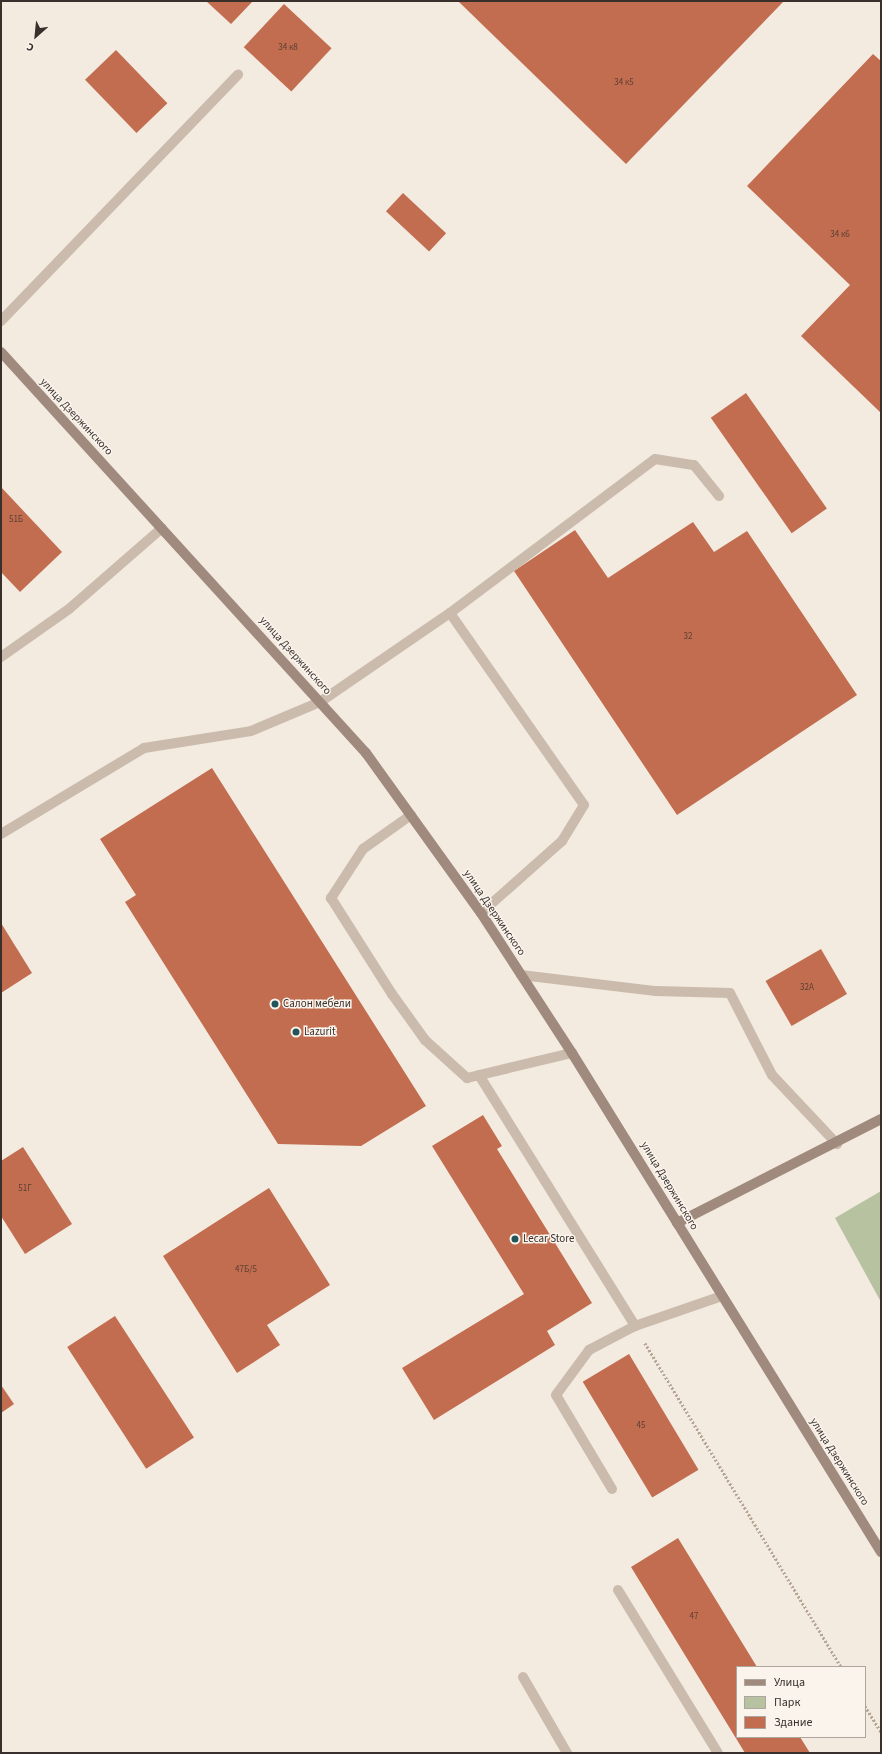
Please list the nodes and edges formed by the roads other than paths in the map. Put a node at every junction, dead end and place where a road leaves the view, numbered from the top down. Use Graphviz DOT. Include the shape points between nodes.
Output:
graph roads {
  1 [pos="238,75"];
  2 [pos="1,321"];
  3 [pos="1,352"];
  4 [pos="719,496"];
  5 [pos="162,528"];
  6 [pos="450,613"];
  7 [pos="1,657"];
  8 [pos="320,702"];
  9 [pos="411,815"];
  10 [pos="1,834"];
  11 [pos="481,913"];
  12 [pos="521,975"];
  13 [pos="572,1053"];
  14 [pos="479,1075"];
  15 [pos="881,1118"];
  16 [pos="837,1144"];
  17 [pos="677,1223"];
  18 [pos="722,1296"];
  19 [pos="635,1326"];
  20 [pos="612,1489"];
  21 [pos="881,1552"];
  22 [pos="618,1590"];
  23 [pos="523,1677"];
  24 [pos="567,1753"];
  25 [pos="718,1753"];
  1 -- 2 [label="lane"];
  3 -- 5 [label="main road, улица Дзержинского"];
  4 -- 6 [label="lane" via="694,465 655,459"];
  5 -- 7 [label="lane" via="69,609"];
  5 -- 8 [label="main road, улица Дзержинского"];
  6 -- 8 [label="lane"];
  6 -- 11 [label="lane" via="584,805 562,841"];
  8 -- 9 [label="main road, улица Дзержинского" via="366,753"];
  8 -- 10 [label="lane" via="251,731 144,748"];
  9 -- 11 [label="main road, улица Дзержинского"];
  9 -- 14 [label="lane" via="364,849 331,898 425,1040 467,1078"];
  11 -- 12 [label="main road, улица Дзержинского"];
  12 -- 13 [label="main road, улица Дзержинского"];
  12 -- 16 [label="lane" via="656,991 730,993 772,1075"];
  13 -- 14 [label="lane"];
  13 -- 17 [label="main road, улица Дзержинского"];
  14 -- 19 [label="lane"];
  15 -- 16 [label="main road"];
  16 -- 17 [label="main road" via="725,1196"];
  17 -- 18 [label="main road, улица Дзержинского"];
  18 -- 19 [label="lane"];
  18 -- 21 [label="main road, улица Дзержинского"];
  19 -- 20 [label="lane" via="589,1350 556,1395"];
  22 -- 25 [label="lane"];
  23 -- 24 [label="lane"];
}
